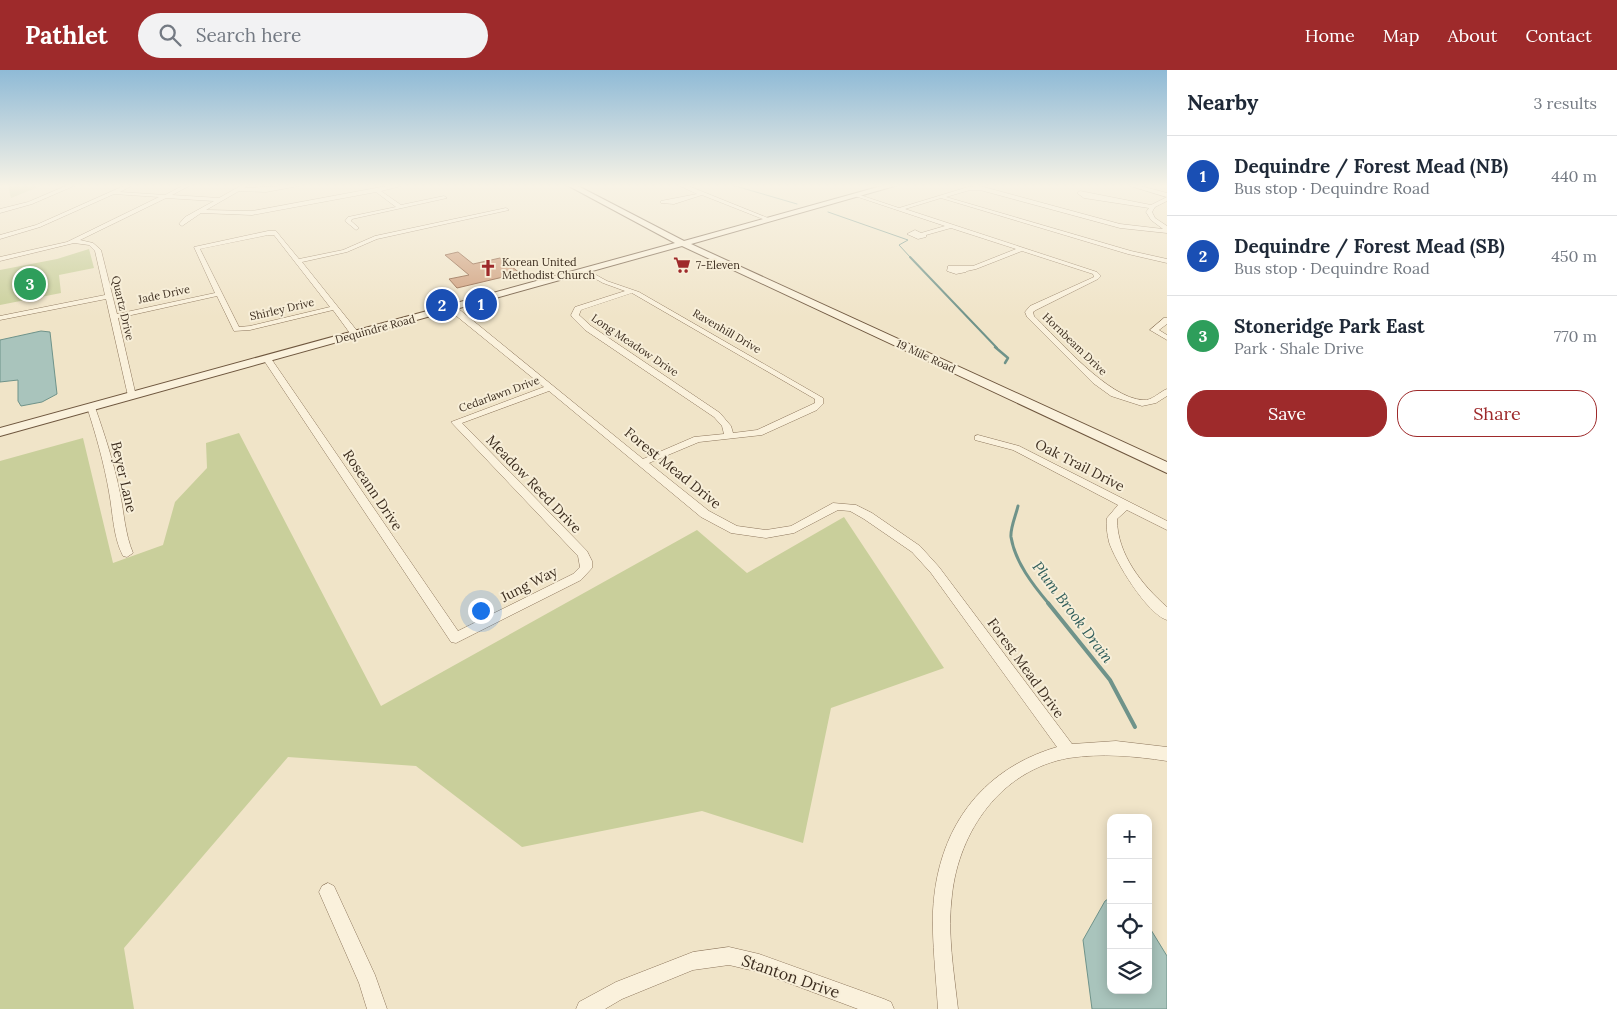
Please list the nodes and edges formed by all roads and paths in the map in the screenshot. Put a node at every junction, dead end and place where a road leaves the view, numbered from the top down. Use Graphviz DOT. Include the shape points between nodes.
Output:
graph roads {
  1 [pos="28,229"];
  2 [pos="100,229"];
  3 [pos="418,229"];
  4 [pos="654,229"];
  5 [pos="738,229"];
  6 [pos="942,229"];
  7 [pos="962,229"];
  8 [pos="1048,229"];
  9 [pos="1153,229"];
  10 [pos="1167,230"];
  11 [pos="923,234"];
  12 [pos="0,237"];
  13 [pos="75,241"];
  14 [pos="684,244"];
  15 [pos="1023,249"];
  16 [pos="0,259"];
  17 [pos="1167,260"];
  18 [pos="298,261"];
  19 [pos="963,269"];
  20 [pos="588,270"];
  21 [pos="632,291"];
  22 [pos="219,294"];
  23 [pos="109,296"];
  24 [pos="334,308"];
  25 [pos="452,308"];
  26 [pos="114,317"];
  27 [pos="0,318"];
  28 [pos="1167,320"];
  29 [pos="355,334"];
  30 [pos="1167,338"];
  31 [pos="267,359"];
  32 [pos="550,388"];
  33 [pos="1167,392"];
  34 [pos="132,396"];
  35 [pos="92,407"];
  36 [pos="456,422"];
  37 [pos="0,432"];
  38 [pos="729,436"];
  39 [pos="978,438"];
  40 [pos="642,463"];
  41 [pos="1167,468"];
  42 [pos="1126,504"];
  43 [pos="1167,526"];
  44 [pos="128,553"];
  45 [pos="586,568"];
  46 [pos="1167,615"];
  47 [pos="456,638"];
  48 [pos="1068,752"];
  49 [pos="1167,754"];
  50 [pos="328,892"];
  51 [pos="376,1009"];
  52 [pos="586,1009"];
  53 [pos="884,1009"];
  54 [pos="948,1009"];
  1 -- 12 [label="street"];
  2 -- 13 [label="street"];
  3 -- 18 [label="street" via="375,238 345,251"];
  4 -- 14 [label="main road, 19 Mile Road"];
  5 -- 14 [label="main road, Dequindre Road"];
  6 -- 11 [label="street"];
  7 -- 15 [label="street"];
  8 -- 17 [label="street" via="1130,253"];
  9 -- 10 [label="street"];
  13 -- 16 [label="street"];
  13 -- 23 [label="street, Quartz Drive" via="91,244 98,250"];
  14 -- 20 [label="main road, Dequindre Road"];
  14 -- 41 [label="main road, 19 Mile Road"];
  15 -- 19 [label="street" via="974,268"];
  15 -- 33 [label="street, Hornbeam Drive" via="1097,274 1096,278 1036,306 1030,312 1033,320 1101,386 1122,398 1149,403"];
  18 -- 22 [label="street, Shirley Drive" via="273,232 198,246 196,249"];
  18 -- 24 [label="street"];
  20 -- 21 [label="street, Ravenhill Drive" via="605,282"];
  20 -- 25 [label="main road, Dequindre Road"];
  21 -- 38 [label="street, Long Meadow Drive" via="578,309 575,315 588,328 717,415"];
  21 -- 38 [label="street, Ravenhill Drive" via="812,393 819,401 814,408 759,433"];
  22 -- 24 [label="street, Shirley Drive" via="237,329 241,330"];
  22 -- 26 [label="street, Jade Drive"];
  23 -- 26 [label="street, Quartz Drive"];
  23 -- 27 [label="street"];
  24 -- 29 [label="street"];
  25 -- 29 [label="main road, Dequindre Road"];
  25 -- 32 [label="street, Forest Mead Drive"];
  26 -- 34 [label="street, Quartz Drive"];
  28 -- 30 [label="street" via="1154,328 1155,332"];
  29 -- 31 [label="main road, Dequindre Road"];
  31 -- 34 [label="main road, Dequindre Road"];
  31 -- 47 [label="street, Roseann Drive"];
  32 -- 36 [label="street, Cedarlawn Drive"];
  32 -- 40 [label="street, Forest Mead Drive"];
  34 -- 35 [label="main road, Dequindre Road"];
  35 -- 37 [label="main road, Dequindre Road"];
  35 -- 44 [label="street, Beyer Lane" via="112,476 121,537"];
  36 -- 45 [label="street, Meadow Reed Drive" via="583,554"];
  38 -- 40 [label="street" via="697,439"];
  39 -- 42 [label="street, Oak Trail Drive" via="1016,448"];
  40 -- 48 [label="street, Forest Mead Drive" via="715,521 744,532 786,532 837,506 852,508 868,516 916,550 935,570"];
  42 -- 43 [label="street, Oak Trail Drive"];
  42 -- 46 [label="street" via="1112,518 1113,539 1142,590"];
  45 -- 47 [label="street, Jung Way" via="577,578"];
  48 -- 49 [label="street" via="1107,748"];
  48 -- 54 [label="street" via="1039,760 1007,776 982,798 951,851 942,922"];
  50 -- 51 [label="street" via="368,982"];
  52 -- 53 [label="street, Stanton Drive" via="616,992 693,961 729,956 759,963"];
}
